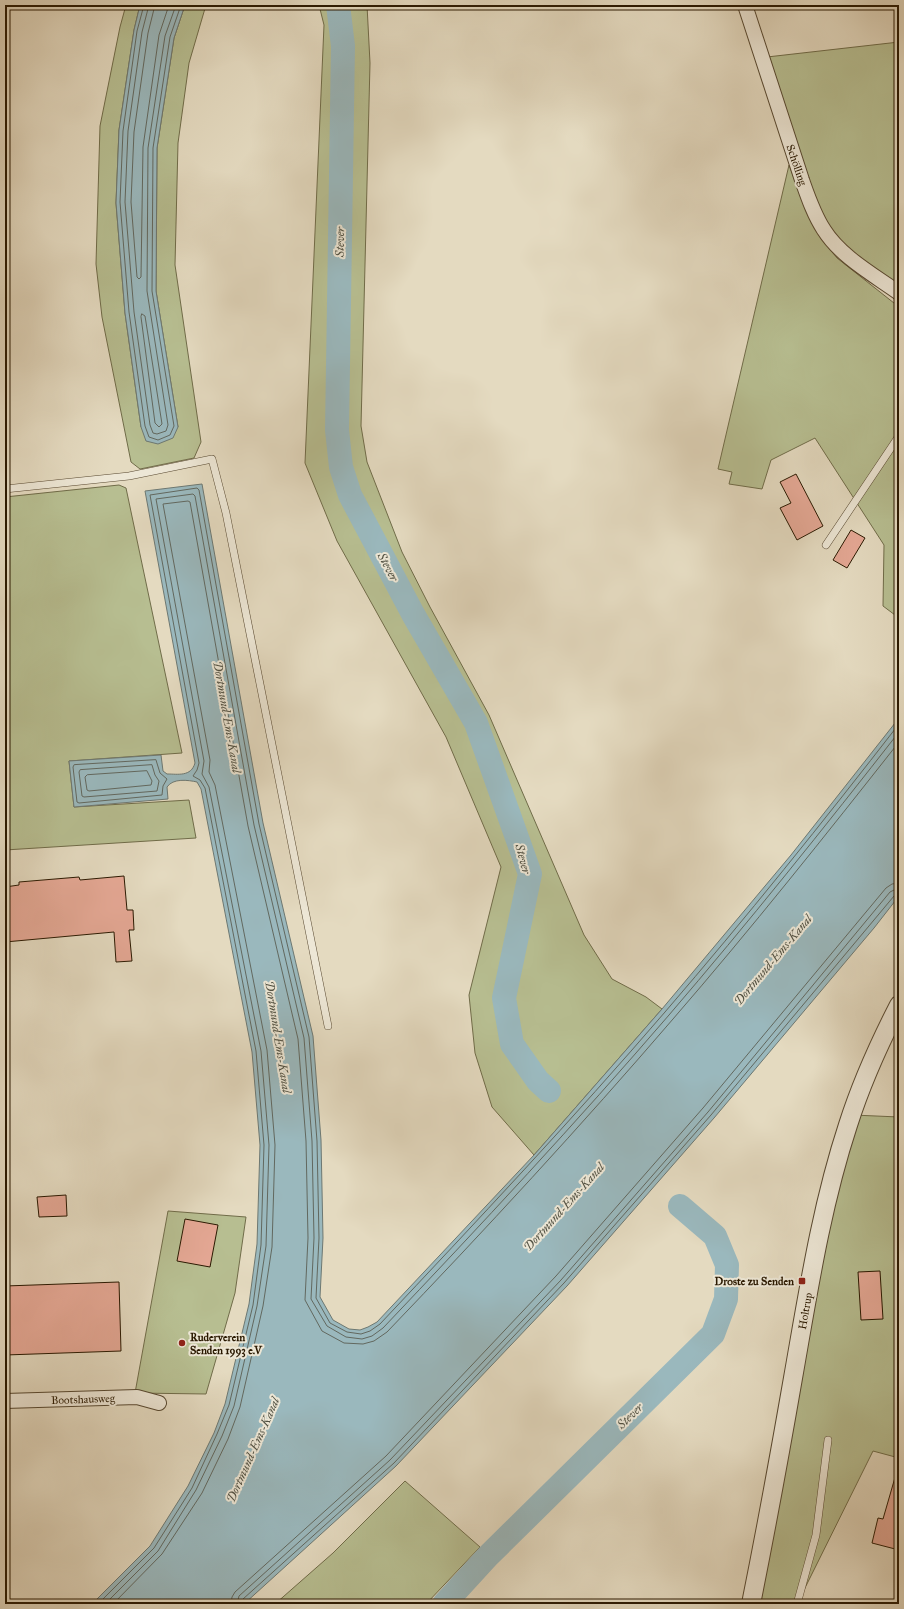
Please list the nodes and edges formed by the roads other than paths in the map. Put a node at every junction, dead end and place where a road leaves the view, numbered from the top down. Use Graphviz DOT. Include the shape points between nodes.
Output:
graph roads {
  1 [pos="745,5"];
  2 [pos="899,293"];
  3 [pos="899,436"];
  4 [pos="5,489"];
  5 [pos="826,545"];
  6 [pos="899,1005"];
  7 [pos="328,1026"];
  8 [pos="5,1401"];
  9 [pos="159,1403"];
  10 [pos="828,1440"];
  11 [pos="751,1604"];
  12 [pos="797,1604"];
  1 -- 2 [label="street, Schölling" via="802,180 822,226 841,250"];
  3 -- 5 [label="lane"];
  4 -- 7 [label="lane" via="129,476 212,459 227,520"];
  6 -- 11 [label="street, Holtrup" via="863,1084 848,1125 819,1234"];
  8 -- 9 [label="street, Bootshausweg" via="137,1397"];
  10 -- 12 [label="lane" via="816,1534"];
}
